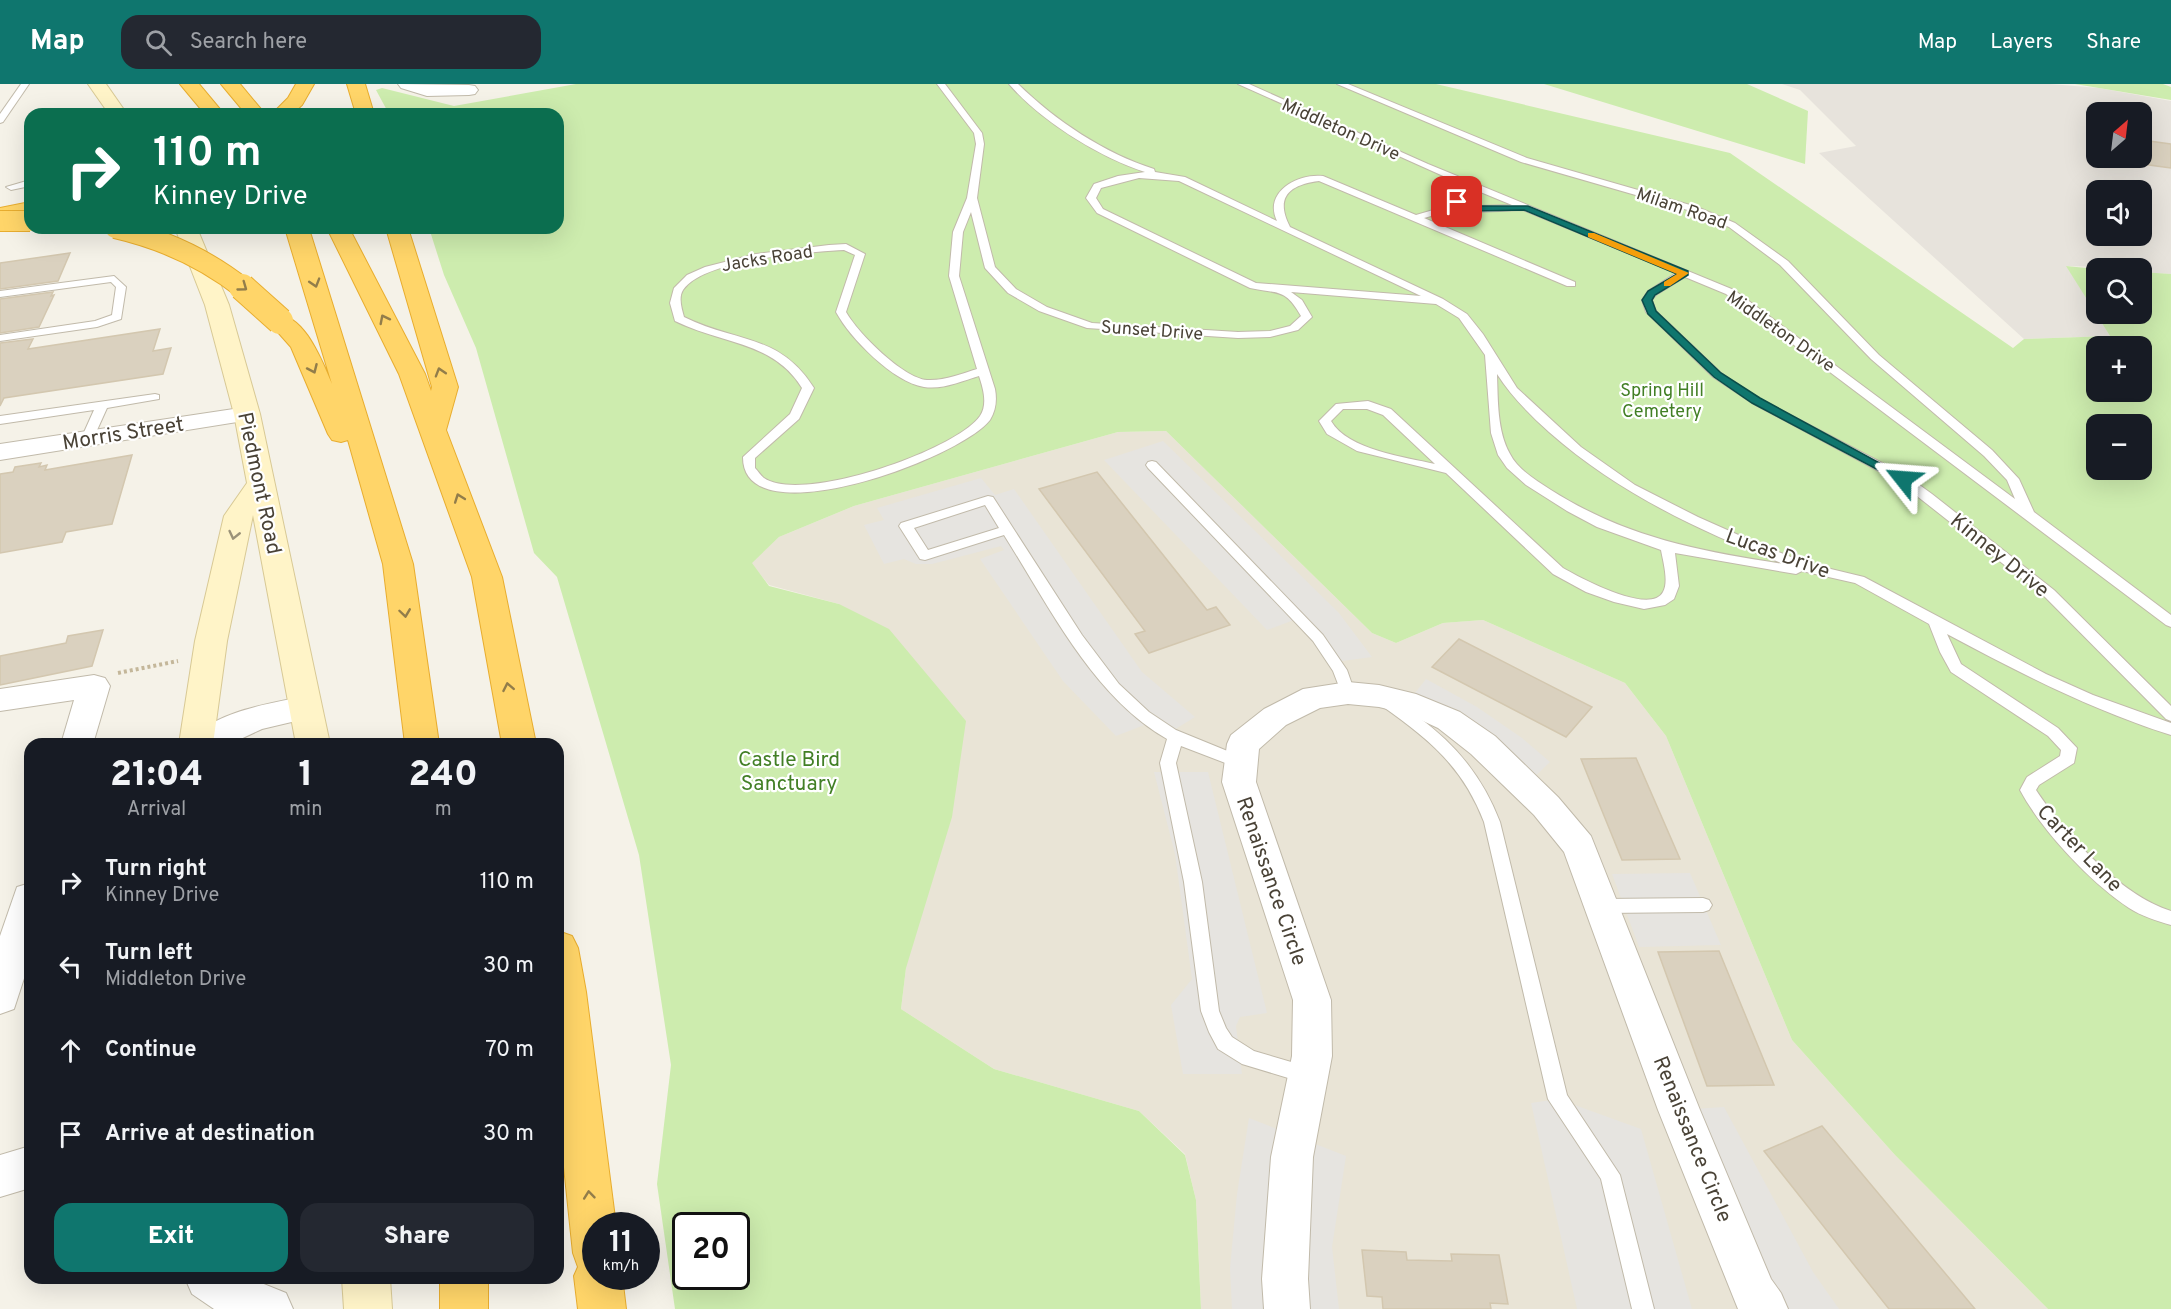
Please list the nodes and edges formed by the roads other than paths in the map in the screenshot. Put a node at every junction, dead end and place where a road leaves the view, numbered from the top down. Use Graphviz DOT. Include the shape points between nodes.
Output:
graph roads {
  1 [pos="25,84"];
  2 [pos="97,84"];
  3 [pos="189,84"];
  4 [pos="230,84"];
  5 [pos="305,84"];
  6 [pos="356,84"];
  7 [pos="407,84"];
  8 [pos="943,84"];
  9 [pos="1012,84"];
  10 [pos="1242,84"];
  11 [pos="1341,84"];
  12 [pos="470,90"];
  13 [pos="114,108"];
  14 [pos="210,108"];
  15 [pos="251,108"];
  16 [pos="287,108"];
  17 [pos="363,108"];
  18 [pos="0,120"];
  19 [pos="1162,173"];
  20 [pos="24,184"];
  21 [pos="11,187"];
  22 [pos="1477,188"];
  23 [pos="972,198"];
  24 [pos="1461,205"];
  25 [pos="1525,207"];
  26 [pos="24,209"];
  27 [pos="0,214"];
  28 [pos="1415,218"];
  29 [pos="24,219"];
  30 [pos="0,221"];
  31 [pos="1286,228"];
  32 [pos="137,234"];
  33 [pos="188,234"];
  34 [pos="299,234"];
  35 [pos="341,234"];
  36 [pos="399,234"];
  37 [pos="1684,273"];
  38 [pos="1571,284"];
  39 [pos="1280,290"];
  40 [pos="0,294"];
  41 [pos="1439,301"];
  42 [pos="0,338"];
  43 [pos="1491,355"];
  44 [pos="983,371"];
  45 [pos="155,397"];
  46 [pos="102,405"];
  47 [pos="246,414"];
  48 [pos="0,420"];
  49 [pos="434,429"];
  50 [pos="87,439"];
  51 [pos="0,452"];
  52 [pos="1152,465"];
  53 [pos="1452,471"];
  54 [pos="260,484"];
  55 [pos="2029,514"];
  56 [pos="1007,530"];
  57 [pos="1668,549"];
  58 [pos="398,564"];
  59 [pos="1819,570"];
  60 [pos="1935,620"];
  61 [pos="2171,622"];
  62 [pos="1364,694"];
  63 [pos="0,700"];
  64 [pos="306,708"];
  65 [pos="2171,716"];
  66 [pos="2171,729"];
  67 [pos="1176,736"];
  68 [pos="78,738"];
  69 [pos="197,738"];
  70 [pos="215,738"];
  71 [pos="312,738"];
  72 [pos="421,738"];
  73 [pos="518,738"];
  74 [pos="1241,762"];
  75 [pos="1703,905"];
  76 [pos="1603,906"];
  77 [pos="24,918"];
  78 [pos="2171,918"];
  79 [pos="564,981"];
  80 [pos="0,997"];
  81 [pos="1308,1075"];
  82 [pos="24,1169"];
  83 [pos="0,1176"];
  84 [pos="591,1212"];
  85 [pos="217,1284"];
  86 [pos="366,1284"];
  87 [pos="464,1284"];
  88 [pos="600,1290"];
  89 [pos="270,1309"];
  90 [pos="368,1309"];
  91 [pos="464,1309"];
  92 [pos="602,1309"];
  93 [pos="1287,1309"];
  94 [pos="1643,1309"];
  95 [pos="1765,1309"];
  1 -- 18 [label="lane"];
  2 -- 13 [label="street"];
  3 -- 14 [label="highway"];
  4 -- 15 [label="highway"];
  5 -- 16 [label="highway"];
  6 -- 17 [label="highway"];
  7 -- 12 [label="street" via="427,91"];
  8 -- 23 [label="lane, Sunset Drive" via="978,134"];
  9 -- 19 [label="lane, Lucas Drive" via="1036,107 1102,148 1137,167"];
  10 -- 22 [label="lane, Middleton Drive"];
  11 -- 55 [label="lane, Milam Road" via="1524,160 1694,209 1732,225 1784,263 1875,357 1988,453 2013,479"];
  19 -- 31 [label="lane, Lucas Drive"];
  19 -- 39 [label="lane" via="1118,177 1097,186 1091,198 1101,212 1254,286"];
  20 -- 21 [label="lane"];
  22 -- 24 [label="lane" via="1459,198 1457,202"];
  22 -- 25 [label="lane, Middleton Drive"];
  23 -- 39 [label="lane, Sunset Drive" via="990,268 1012,291 1043,309 1091,326 1270,334 1294,328 1307,317 1298,302"];
  23 -- 44 [label="lane, Jacks Road" via="958,232 954,276"];
  24 -- 25 [label="lane"];
  24 -- 28 [label="lane"];
  25 -- 37 [label="lane, Middleton Drive"];
  26 -- 27 [label="highway"];
  28 -- 31 [label="lane" via="1327,181 1310,179 1299,182 1279,199 1277,209"];
  28 -- 38 [label="lane"];
  29 -- 30 [label="highway, bridge"];
  31 -- 41 [label="lane, Lucas Drive"];
  32 -- 58 [label="highway, one-way, bridge" via="173,244 207,261 251,293 302,345"];
  33 -- 47 [label="street, Piedmont Road" via="217,305"];
  34 -- 58 [label="highway, one-way"];
  49 -- 35 [label="highway, one-way" via="412,374"];
  49 -- 36 [label="highway, one-way" via="445,387"];
  37 -- 55 [label="lane, Middleton Drive" via="1750,304"];
  37 -- 65 [label="lane, Kinney Drive" via="1647,300 1651,312 1717,375 1756,401 1903,479 1927,496 2049,593"];
  39 -- 41 [label="lane"];
  40 -- 42 [label="lane" via="114,279 121,287 117,317 97,324"];
  41 -- 43 [label="lane, Lucas Drive" via="1463,316"];
  43 -- 57 [label="lane" via="1493,413 1504,455 1520,474 1606,527"];
  43 -- 59 [label="lane, Lucas Drive" via="1513,390 1540,418 1631,488 1745,544"];
  44 -- 44 [label="lane, Jacks Road" via="930,384 913,382 894,369 847,324 841,312 860,254 846,247 706,268 678,289 675,305 679,319 693,328 757,345 781,356 802,376 808,388 795,416 749,457 749,468 761,482 789,489 834,484 887,472 935,453 985,418 991,402"];
  45 -- 46 [label="lane"];
  46 -- 48 [label="lane"];
  46 -- 50 [label="lane"];
  47 -- 50 [label="street, Morris Street"];
  47 -- 54 [label="street, Piedmont Road"];
  73 -- 49 [label="highway, one-way" via="488,577"];
  50 -- 51 [label="street, Morris Street"];
  52 -- 62 [label="lane" via="1318,638 1340,670"];
  53 -- 53 [label="lane" via="1386,411 1368,405 1340,406 1325,421 1327,429 1351,444"];
  53 -- 57 [label="lane" via="1558,571 1591,589 1636,602 1660,602 1669,596 1672,586"];
  54 -- 64 [label="street, Piedmont Road"];
  54 -- 69 [label="street, one-way" via="238,516 211,641"];
  55 -- 61 [label="lane, Middleton Drive"];
  56 -- 56 [label="lane" via="988,500 906,526 925,556"];
  56 -- 67 [label="lane" via="1098,671 1136,710"];
  57 -- 59 [label="lane" via="1788,569"];
  58 -- 72 [label="highway, one-way"];
  59 -- 60 [label="lane, Lucas Drive" via="1859,580"];
  60 -- 66 [label="lane, Lucas Drive" via="2041,678"];
  60 -- 78 [label="lane, Carter Lane" via="1956,668 2053,732 2069,747 2068,759 2033,781 2028,790 2036,805 2096,870 2136,903"];
  62 -- 74 [label="street, Renaissance Circle" via="1314,697 1275,717 1243,744"];
  62 -- 76 [label="street, Renaissance Circle" via="1416,705 1449,720 1483,745 1546,806 1579,846"];
  62 -- 94 [label="lane" via="1438,739 1462,764 1484,798 1558,1099 1610,1175"];
  63 -- 68 [label="street" via="94,686"];
  64 -- 70 [label="street" via="260,716"];
  64 -- 71 [label="street, Piedmont Road"];
  67 -- 74 [label="lane"];
  67 -- 81 [label="lane" via="1168,763 1193,882 1210,1011 1218,1032 1226,1043 1249,1058"];
  74 -- 81 [label="street, Renaissance Circle" via="1239,782 1312,1000"];
  75 -- 76 [label="lane"];
  76 -- 95 [label="street, Renaissance Circle" via="1679,1110 1755,1295"];
  77 -- 80 [label="street"];
  84 -- 79 [label="highway, one-way"];
  81 -- 93 [label="street, Renaissance Circle" via="1292,1157"];
  82 -- 83 [label="street"];
  85 -- 89 [label="street"];
  86 -- 90 [label="street"];
  87 -- 91 [label="highway"];
  88 -- 92 [label="highway"];
}
